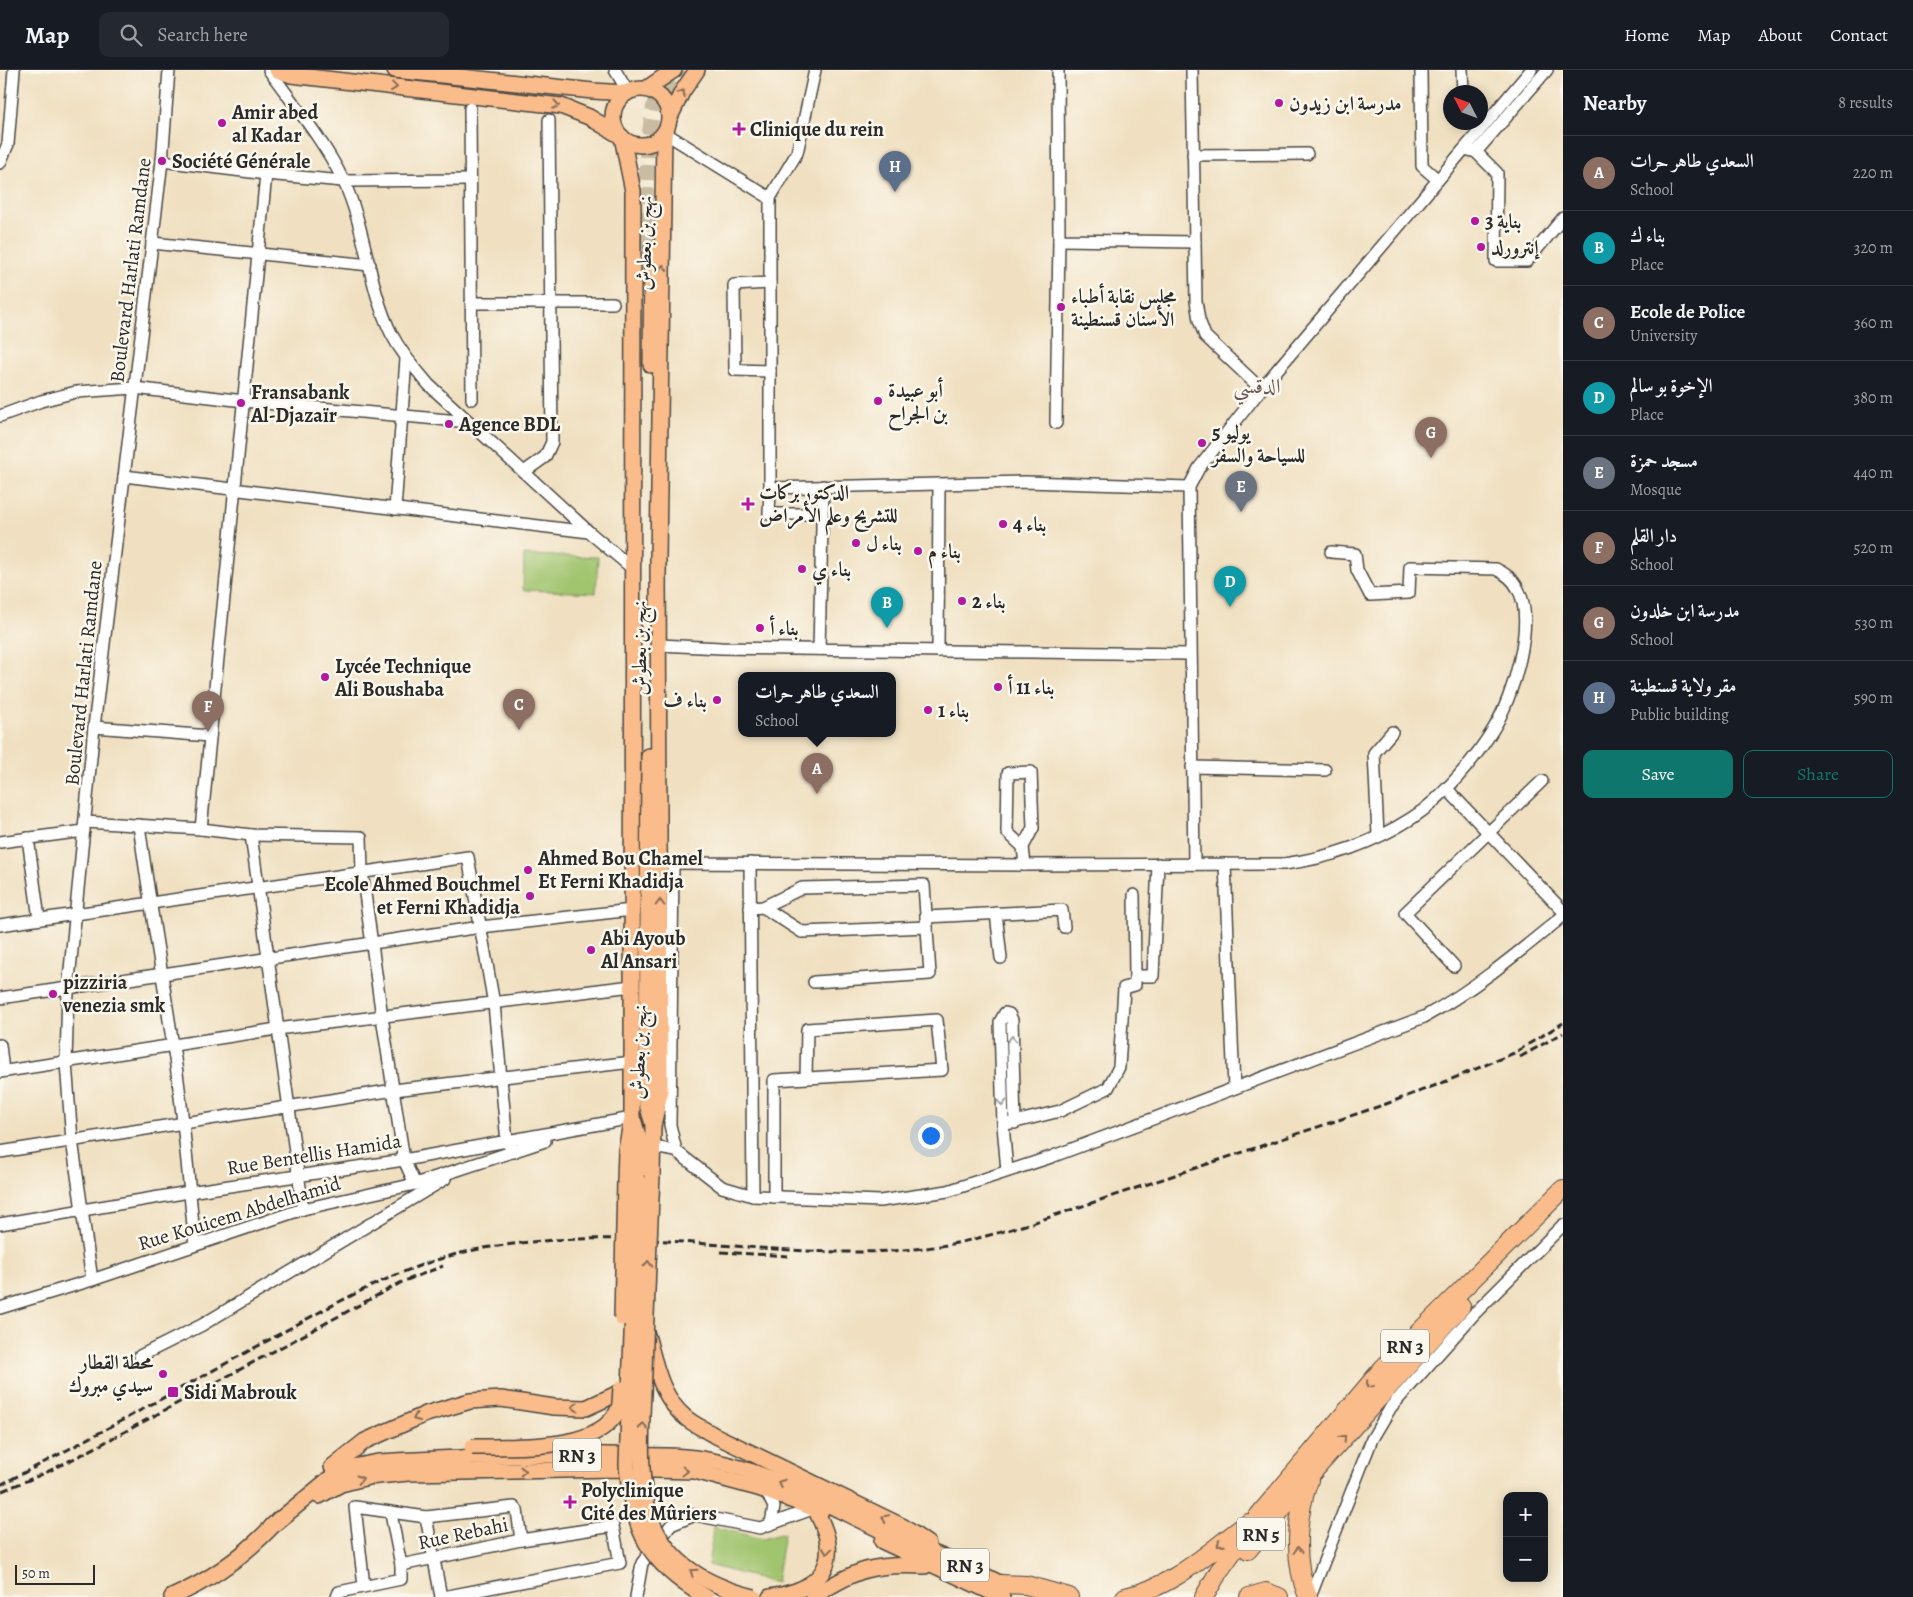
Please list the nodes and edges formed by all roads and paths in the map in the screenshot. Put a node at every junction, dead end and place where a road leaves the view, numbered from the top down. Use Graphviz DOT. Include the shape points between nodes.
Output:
graph roads {
  1 [pos="14,70"];
  2 [pos="169,70"];
  3 [pos="269,70"];
  4 [pos="277,70"];
  5 [pos="395,70"];
  6 [pos="615,70"];
  7 [pos="674,70"];
  8 [pos="698,70"];
  9 [pos="815,70"];
  10 [pos="1058,70"];
  11 [pos="1192,70"];
  12 [pos="1421,70"];
  13 [pos="1462,70"];
  14 [pos="1531,70"];
  15 [pos="1547,70"];
  16 [pos="1463,85"];
  17 [pos="646,89"];
  18 [pos="627,92"];
  19 [pos="470,108"];
  20 [pos="1488,115"];
  21 [pos="670,117"];
  22 [pos="549,120"];
  23 [pos="1475,130"];
  24 [pos="664,133"];
  25 [pos="620,136"];
  26 [pos="1470,151"];
  27 [pos="1307,154"];
  28 [pos="1193,155"];
  29 [pos="162,160"];
  30 [pos="0,163"];
  31 [pos="266,174"];
  32 [pos="343,180"];
  33 [pos="469,180"];
  34 [pos="1438,180"];
  35 [pos="770,198"];
  36 [pos="1563,218"];
  37 [pos="1059,240"];
  38 [pos="1195,242"];
  39 [pos="152,243"];
  40 [pos="258,255"];
  41 [pos="370,265"];
  42 [pos="770,283"];
  43 [pos="552,303"];
  44 [pos="613,303"];
  45 [pos="471,304"];
  46 [pos="406,359"];
  47 [pos="770,371"];
  48 [pos="134,388"];
  49 [pos="1260,389"];
  50 [pos="472,399"];
  51 [pos="244,401"];
  52 [pos="400,415"];
  53 [pos="0,416"];
  54 [pos="469,422"];
  55 [pos="1056,423"];
  56 [pos="524,472"];
  57 [pos="124,476"];
  58 [pos="939,484"];
  59 [pos="823,486"];
  60 [pos="1189,487"];
  61 [pos="770,488"];
  62 [pos="235,490"];
  63 [pos="395,509"];
  64 [pos="822,514"];
  65 [pos="589,532"];
  66 [pos="1331,552"];
  67 [pos="633,569"];
  68 [pos="658,646"];
  69 [pos="819,649"];
  70 [pos="938,651"];
  71 [pos="1190,654"];
  72 [pos="94,727"];
  73 [pos="1392,732"];
  74 [pos="210,736"];
  75 [pos="1192,768"];
  76 [pos="1325,770"];
  77 [pos="1542,781"];
  78 [pos="1446,788"];
  79 [pos="139,825"];
  80 [pos="85,826"];
  81 [pos="201,829"];
  82 [pos="1489,833"];
  83 [pos="251,835"];
  84 [pos="1378,835"];
  85 [pos="28,838"];
  86 [pos="0,842"];
  87 [pos="1023,847"];
  88 [pos="666,863"];
  89 [pos="750,863"];
  90 [pos="1194,863"];
  91 [pos="1158,864"];
  92 [pos="1225,864"];
  93 [pos="1025,865"];
  94 [pos="362,872"];
  95 [pos="257,886"];
  96 [pos="1134,895"];
  97 [pos="149,903"];
  98 [pos="763,907"];
  99 [pos="750,908"];
  100 [pos="632,910"];
  101 [pos="1563,911"];
  102 [pos="996,913"];
  103 [pos="75,914"];
  104 [pos="1563,916"];
  105 [pos="40,919"];
  106 [pos="927,922"];
  107 [pos="0,925"];
  108 [pos="481,927"];
  109 [pos="1064,927"];
  110 [pos="371,944"];
  111 [pos="1001,958"];
  112 [pos="267,959"];
  113 [pos="1454,966"];
  114 [pos="160,974"];
  115 [pos="1135,976"];
  116 [pos="814,982"];
  117 [pos="632,985"];
  118 [pos="68,990"];
  119 [pos="0,998"];
  120 [pos="494,1004"];
  121 [pos="382,1017"];
  122 [pos="277,1029"];
  123 [pos="0,1045"];
  124 [pos="173,1046"];
  125 [pos="632,1058"];
  126 [pos="1007,1062"];
  127 [pos="66,1063"];
  128 [pos="2,1072"];
  129 [pos="501,1078"];
  130 [pos="806,1078"];
  131 [pos="1234,1088"];
  132 [pos="394,1090"];
  133 [pos="289,1106"];
  134 [pos="632,1118"];
  135 [pos="183,1122"];
  136 [pos="1009,1124"];
  137 [pos="653,1126"];
  138 [pos="72,1140"];
  139 [pos="511,1147"];
  140 [pos="652,1147"];
  141 [pos="676,1151"];
  142 [pos="0,1152"];
  143 [pos="404,1160"];
  144 [pos="463,1168"];
  145 [pos="1007,1171"];
  146 [pos="299,1176"];
  147 [pos="638,1179"];
  148 [pos="415,1184"];
  149 [pos="1563,1189"];
  150 [pos="189,1192"];
  151 [pos="753,1196"];
  152 [pos="774,1197"];
  153 [pos="1563,1202"];
  154 [pos="303,1209"];
  155 [pos="81,1211"];
  156 [pos="0,1224"];
  157 [pos="1563,1225"];
  158 [pos="195,1245"];
  159 [pos="92,1280"];
  160 [pos="0,1308"];
  161 [pos="646,1331"];
  162 [pos="140,1356"];
  163 [pos="620,1392"];
  164 [pos="332,1467"];
  165 [pos="1310,1475"];
  166 [pos="766,1491"];
  167 [pos="815,1508"];
  168 [pos="391,1514"];
  169 [pos="1259,1515"];
  170 [pos="426,1517"];
  171 [pos="771,1523"];
  172 [pos="272,1526"];
  173 [pos="521,1540"];
  174 [pos="433,1559"];
  175 [pos="956,1561"];
  176 [pos="401,1565"];
  177 [pos="932,1566"];
  178 [pos="364,1586"];
  179 [pos="1001,1590"];
  180 [pos="814,1592"];
  181 [pos="337,1595"];
  182 [pos="172,1597"];
  183 [pos="442,1597"];
  184 [pos="636,1597"];
  185 [pos="706,1597"];
  186 [pos="754,1597"];
  187 [pos="770,1597"];
  188 [pos="1031,1597"];
  189 [pos="1069,1597"];
  190 [pos="1125,1597"];
  191 [pos="1204,1597"];
  192 [pos="1216,1597"];
  193 [pos="1249,1597"];
  194 [pos="1279,1597"];
  195 [pos="1309,1597"];
  1 -- 30 [label="street" via="8,144"];
  2 -- 29 [label="street, Boulevard Harlati Ramdane"];
  3 -- 32 [label="street"];
  4 -- 25 [label="main road, one-way" via="291,75 561,106"];
  5 -- 18 [label="main road"];
  6 -- 18 [label="street"];
  7 -- 17 [label="main road"];
  21 -- 8 [label="main road, one-way"];
  9 -- 35 [label="street" via="797,153"];
  10 -- 37 [label="street"];
  11 -- 28 [label="street"];
  12 -- 34 [label="street" via="1422,166"];
  13 -- 16 [label="street"];
  14 -- 20 [label="street"];
  15 -- 26 [label="street"];
  17 -- 18 [label="main road"];
  17 -- 21 [label="main road" via="660,96 669,109"];
  18 -- 25 [label="main road" via="614,109 614,122"];
  19 -- 33 [label="street"];
  21 -- 24 [label="main road"];
  22 -- 43 [label="street"];
  23 -- 26 [label="street"];
  24 -- 25 [label="main road" via="659,139 644,145 628,142"];
  24 -- 35 [label="street"];
  68 -- 24 [label="main road, نهج بن بعطوش, one-way"];
  25 -- 67 [label="main road, نهج بن بعطوش" via="633,191"];
  26 -- 34 [label="street"];
  26 -- 36 [label="street" via="1497,173 1496,261 1527,261"];
  27 -- 28 [label="street"];
  28 -- 38 [label="street"];
  29 -- 31 [label="street"];
  29 -- 39 [label="street, Boulevard Harlati Ramdane"];
  31 -- 32 [label="street"];
  31 -- 40 [label="street"];
  32 -- 33 [label="street"];
  32 -- 41 [label="street"];
  33 -- 45 [label="street"];
  34 -- 49 [label="street"];
  35 -- 42 [label="street"];
  37 -- 38 [label="street"];
  37 -- 55 [label="street"];
  38 -- 49 [label="street" via="1196,301 1205,336"];
  39 -- 40 [label="street"];
  39 -- 48 [label="street, Boulevard Harlati Ramdane"];
  40 -- 41 [label="street"];
  40 -- 51 [label="street"];
  41 -- 46 [label="street" via="391,332"];
  42 -- 47 [label="street"];
  42 -- 47 [label="street" via="734,285 735,370"];
  43 -- 44 [label="street"];
  43 -- 45 [label="street"];
  43 -- 56 [label="street" via="552,442 540,462"];
  45 -- 50 [label="street"];
  46 -- 52 [label="street"];
  46 -- 54 [label="street"];
  47 -- 61 [label="street"];
  48 -- 51 [label="street"];
  48 -- 53 [label="street" via="76,392"];
  48 -- 57 [label="street, Boulevard Harlati Ramdane"];
  49 -- 60 [label="street" via="1199,468"];
  51 -- 52 [label="street"];
  51 -- 62 [label="street"];
  52 -- 54 [label="street"];
  52 -- 63 [label="street"];
  54 -- 56 [label="street"];
  56 -- 65 [label="street"];
  57 -- 62 [label="street"];
  57 -- 72 [label="street, Boulevard Harlati Ramdane"];
  58 -- 59 [label="street"];
  58 -- 60 [label="street" via="1026,482"];
  58 -- 70 [label="street"];
  59 -- 61 [label="street"];
  59 -- 64 [label="street"];
  60 -- 71 [label="street"];
  61 -- 64 [label="street" via="769,514"];
  62 -- 63 [label="street"];
  62 -- 74 [label="street"];
  63 -- 65 [label="street"];
  64 -- 69 [label="street"];
  65 -- 67 [label="street"];
  66 -- 78 [label="street" via="1354,554 1357,570 1370,594 1410,593 1410,567 1496,569 1509,576 1519,590 1524,610 1523,643 1509,692 1495,727"];
  67 -- 100 [label="main road, نهج بن بعطوش"];
  68 -- 69 [label="street"];
  68 -- 88 [label="main road, نهج بن بعطوش"];
  69 -- 70 [label="street"];
  70 -- 71 [label="street"];
  71 -- 75 [label="street"];
  72 -- 74 [label="street"];
  72 -- 80 [label="street, Boulevard Harlati Ramdane"];
  73 -- 84 [label="street" via="1374,752"];
  74 -- 81 [label="street"];
  75 -- 76 [label="street"];
  75 -- 90 [label="street"];
  77 -- 82 [label="street"];
  78 -- 82 [label="street"];
  78 -- 84 [label="street" via="1413,817"];
  79 -- 80 [label="street"];
  79 -- 81 [label="street"];
  79 -- 97 [label="street"];
  80 -- 85 [label="street"];
  80 -- 103 [label="street, Boulevard Harlati Ramdane"];
  81 -- 83 [label="street"];
  82 -- 101 [label="street"];
  82 -- 113 [label="street" via="1405,913"];
  83 -- 94 [label="street" via="361,837"];
  83 -- 95 [label="street"];
  84 -- 92 [label="street" via="1318,860 1284,864"];
  85 -- 86 [label="street"];
  85 -- 105 [label="street"];
  87 -- 87 [label="street" via="1033,828 1031,772 1008,773 1007,832"];
  87 -- 93 [label="street"];
  88 -- 89 [label="street"];
  137 -- 88 [label="main road, نهج بن بعطوش, one-way" via="660,1093"];
  88 -- 141 [label="street" via="670,1125"];
  89 -- 93 [label="street"];
  89 -- 99 [label="street"];
  90 -- 91 [label="street"];
  90 -- 92 [label="street"];
  91 -- 93 [label="street"];
  91 -- 115 [label="street" via="1153,976"];
  92 -- 131 [label="street" via="1236,995"];
  94 -- 95 [label="street"];
  94 -- 108 [label="street" via="468,857"];
  94 -- 110 [label="street"];
  95 -- 97 [label="street"];
  95 -- 112 [label="street"];
  96 -- 115 [label="street"];
  97 -- 103 [label="street"];
  97 -- 114 [label="street"];
  98 -- 99 [label="street"];
  98 -- 106 [label="street" via="802,932"];
  98 -- 106 [label="street" via="802,888 924,885"];
  99 -- 151 [label="street"];
  100 -- 108 [label="street"];
  100 -- 117 [label="main road, نهج بن بعطوش"];
  102 -- 106 [label="street"];
  102 -- 109 [label="street" via="1062,910"];
  102 -- 111 [label="street"];
  103 -- 105 [label="street"];
  103 -- 118 [label="street, Boulevard Harlati Ramdane"];
  104 -- 131 [label="street" via="1512,958 1455,999 1424,1016"];
  105 -- 107 [label="street"];
  106 -- 116 [label="street" via="930,974"];
  108 -- 110 [label="street"];
  108 -- 120 [label="street"];
  110 -- 112 [label="street"];
  110 -- 121 [label="street"];
  112 -- 114 [label="street"];
  112 -- 122 [label="street"];
  114 -- 118 [label="street"];
  114 -- 124 [label="street"];
  115 -- 136 [label="street" via="1135,985 1124,988 1119,1067 1108,1088 1060,1111"];
  117 -- 120 [label="street"];
  117 -- 125 [label="main road, نهج بن بعطوش"];
  118 -- 119 [label="street"];
  118 -- 127 [label="street, Boulevard Harlati Ramdane"];
  120 -- 121 [label="street"];
  120 -- 129 [label="street"];
  121 -- 122 [label="street"];
  121 -- 132 [label="street"];
  122 -- 124 [label="street"];
  122 -- 133 [label="street"];
  123 -- 128 [label="street"];
  124 -- 127 [label="street"];
  124 -- 135 [label="street"];
  125 -- 129 [label="street"];
  125 -- 134 [label="main road"];
  125 -- 137 [label="main road, نهج بن بعطوش" via="638,972 649,249 647,1104"];
  126 -- 136 [label="street"];
  127 -- 128 [label="street"];
  127 -- 138 [label="street, Boulevard Harlati Ramdane"];
  129 -- 132 [label="street"];
  129 -- 139 [label="street"];
  130 -- 130 [label="street" via="942,1070 937,1020 807,1028"];
  130 -- 152 [label="street" via="774,1080"];
  131 -- 145 [label="street"];
  132 -- 133 [label="street"];
  132 -- 143 [label="street"];
  133 -- 135 [label="street"];
  133 -- 146 [label="street"];
  134 -- 139 [label="street, Rue Kouicem Abdelhamid"];
  134 -- 147 [label="main road" via="640,1143"];
  135 -- 138 [label="street"];
  135 -- 150 [label="street"];
  136 -- 145 [label="street"];
  137 -- 140 [label="main road"];
  138 -- 142 [label="street"];
  138 -- 155 [label="street, Boulevard Harlati Ramdane"];
  139 -- 143 [label="street, Rue Bentellis Hamida"];
  139 -- 144 [label="street, Rue Kouicem Abdelhamid"];
  140 -- 141 [label="street"];
  140 -- 147 [label="main road"];
  141 -- 151 [label="street" via="722,1187"];
  143 -- 146 [label="street, Rue Bentellis Hamida"];
  143 -- 148 [label="street"];
  144 -- 148 [label="street, Rue Kouicem Abdelhamid"];
  144 -- 162 [label="street" via="202,1325"];
  145 -- 152 [label="street" via="948,1191 899,1199"];
  146 -- 150 [label="street, Rue Bentellis Hamida"];
  146 -- 154 [label="street"];
  161 -- 147 [label="main road, one-way, bridge"];
  147 -- 163 [label="main road, bridge"];
  147 -- 185 [label="main road, bridge" via="627,1465 630,1500 640,1531 653,1554 672,1574"];
  148 -- 154 [label="street, Rue Kouicem Abdelhamid"];
  149 -- 169 [label="highway, RN 3, one-way" via="1383,1368"];
  150 -- 155 [label="street, Rue Bentellis Hamida"];
  150 -- 158 [label="street"];
  151 -- 152 [label="street"];
  165 -- 153 [label="highway, RN 3, one-way" via="1489,1276"];
  154 -- 158 [label="street, Rue Kouicem Abdelhamid"];
  155 -- 156 [label="street, Rue Bentellis Hamida"];
  155 -- 159 [label="street, Boulevard Harlati Ramdane"];
  157 -- 195 [label="street" via="1474,1314 1391,1408 1372,1439"];
  158 -- 159 [label="street, Rue Kouicem Abdelhamid"];
  159 -- 160 [label="street, Rue Kouicem Abdelhamid"];
  175 -- 161 [label="main road, RN 3, one-way" via="902,1526 685,1418 659,1378"];
  186 -- 161 [label="main road, one-way, bridge" via="712,1584 690,1571 670,1551 654,1525 646,1501 644,1478 642,1423"];
  163 -- 164 [label="main road, one-way" via="586,1408 502,1400 470,1401 426,1414 365,1441"];
  163 -- 164 [label="main road, bridge" via="620,1406 614,1417 587,1437 523,1445 376,1452"];
  164 -- 172 [label="main road" via="315,1478"];
  165 -- 192 [label="highway, RN 5" via="1258,1536"];
  195 -- 165 [label="highway, RN 3, one-way" via="1302,1582 1298,1542 1303,1496"];
  166 -- 167 [label="main road, RN 3"];
  166 -- 171 [label="street" via="774,1507"];
  172 -- 166 [label="main road, RN 3, one-way" via="341,1484 368,1477 408,1473 612,1469 695,1471"];
  167 -- 171 [label="street"];
  167 -- 177 [label="main road, RN 3"];
  167 -- 180 [label="main road, one-way" via="828,1545 826,1563"];
  168 -- 170 [label="street"];
  168 -- 176 [label="street"];
  168 -- 178 [label="street" via="354,1508"];
  169 -- 190 [label="highway, RN 3, one-way" via="1196,1564 1147,1590"];
  169 -- 191 [label="highway, RN 5"];
  170 -- 173 [label="street" via="514,1507"];
  170 -- 174 [label="street"];
  171 -- 184 [label="street" via="760,1528 696,1516 671,1525 642,1563"];
  175 -- 172 [label="main road, RN 3, one-way" via="888,1534 795,1488 749,1470 671,1456 539,1454 378,1462 334,1475"];
  172 -- 182 [label="main road, RN 3" via="219,1571"];
  173 -- 174 [label="street, Rue Rebahi"];
  173 -- 183 [label="street, Rue Rebahi" via="613,1526 620,1563"];
  174 -- 176 [label="street, Rue Rebahi"];
  174 -- 183 [label="street"];
  175 -- 179 [label="main road, RN 3"];
  176 -- 178 [label="street, Rue Rebahi" via="401,1579"];
  177 -- 179 [label="main road, RN 3"];
  177 -- 180 [label="main road" via="865,1568"];
  178 -- 181 [label="street, Rue Rebahi"];
  179 -- 188 [label="highway, RN 3"];
  179 -- 189 [label="highway, RN 3" via="1026,1585"];
  180 -- 187 [label="main road"];
  193 -- 194 [label="highway" via="1266,1592"];
}
